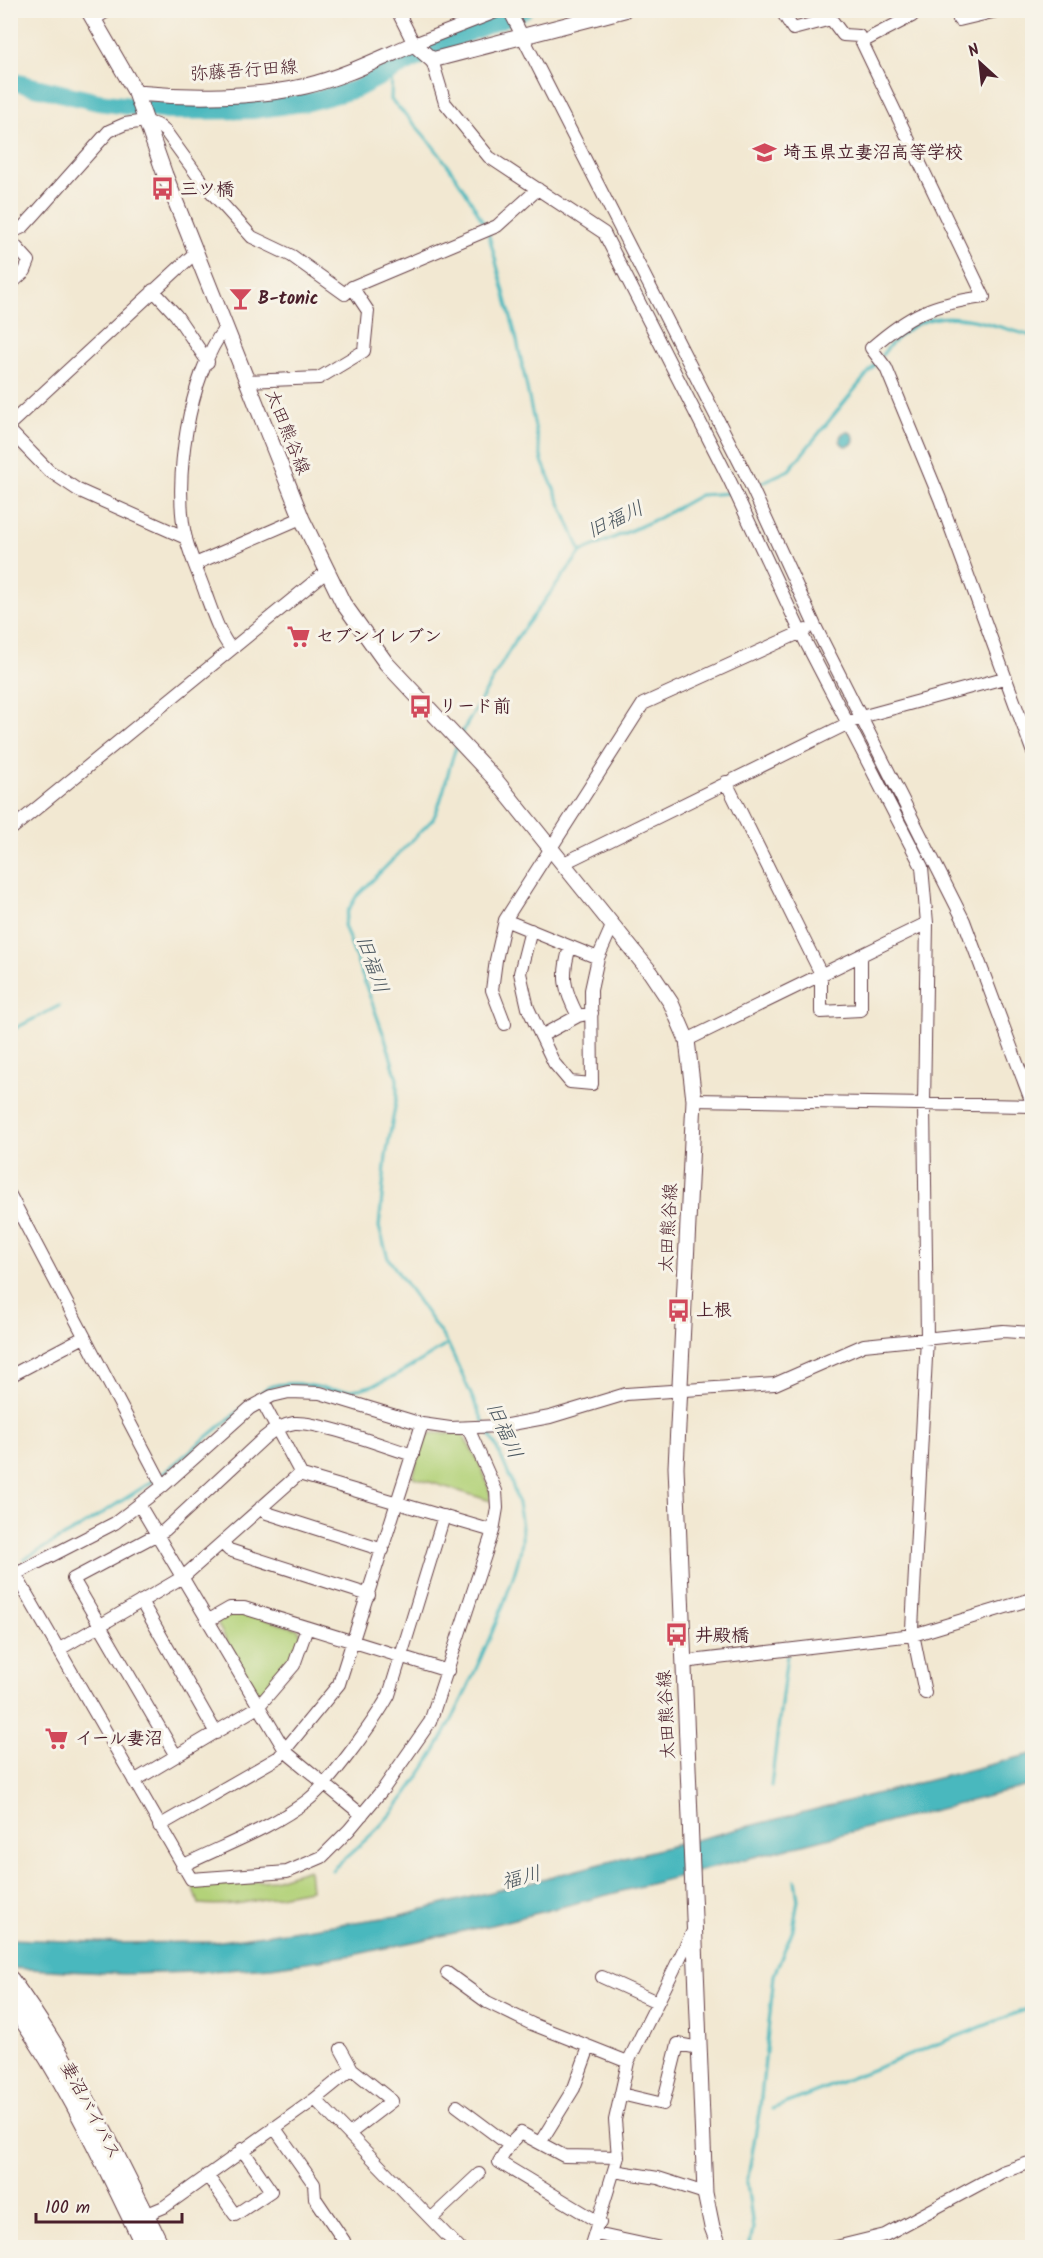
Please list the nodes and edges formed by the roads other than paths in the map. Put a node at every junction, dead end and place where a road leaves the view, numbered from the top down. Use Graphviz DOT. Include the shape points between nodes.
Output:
graph roads {
  1 [pos="109,10"];
  2 [pos="397,10"];
  3 [pos="501,10"];
  4 [pos="624,10"];
  5 [pos="781,10"];
  6 [pos="912,10"];
  7 [pos="957,10"];
  8 [pos="1001,10"];
  9 [pos="91,15"];
  10 [pos="512,16"];
  11 [pos="522,36"];
  12 [pos="862,42"];
  13 [pos="414,44"];
  14 [pos="432,60"];
  15 [pos="137,96"];
  16 [pos="144,118"];
  17 [pos="538,189"];
  18 [pos="10,233"];
  19 [pos="10,240"];
  20 [pos="195,253"];
  21 [pos="10,285"];
  22 [pos="352,287"];
  23 [pos="153,290"];
  24 [pos="225,328"];
  25 [pos="208,362"];
  26 [pos="246,381"];
  27 [pos="10,424"];
  28 [pos="10,431"];
  29 [pos="301,518"];
  30 [pos="186,538"];
  31 [pos="195,564"];
  32 [pos="326,572"];
  33 [pos="816,628"];
  34 [pos="800,631"];
  35 [pos="231,649"];
  36 [pos="1004,678"];
  37 [pos="861,717"];
  38 [pos="847,724"];
  39 [pos="1032,750"];
  40 [pos="726,782"];
  41 [pos="10,830"];
  42 [pos="551,847"];
  43 [pos="564,863"];
  44 [pos="505,920"];
  45 [pos="927,923"];
  46 [pos="613,924"];
  47 [pos="531,930"];
  48 [pos="570,947"];
  49 [pos="861,955"];
  50 [pos="598,958"];
  51 [pos="821,974"];
  52 [pos="592,1013"];
  53 [pos="578,1016"];
  54 [pos="506,1024"];
  55 [pos="542,1036"];
  56 [pos="687,1040"];
  57 [pos="694,1100"];
  58 [pos="924,1104"];
  59 [pos="1032,1104"];
  60 [pos="12,1204"];
  61 [pos="1032,1333"];
  62 [pos="84,1337"];
  63 [pos="927,1338"];
  64 [pos="10,1376"];
  65 [pos="680,1390"];
  66 [pos="262,1401"];
  67 [pos="422,1424"];
  68 [pos="472,1427"];
  69 [pos="277,1429"];
  70 [pos="413,1455"];
  71 [pos="301,1474"];
  72 [pos="163,1486"];
  73 [pos="398,1502"];
  74 [pos="140,1506"];
  75 [pos="261,1507"];
  76 [pos="444,1516"];
  77 [pos="493,1531"];
  78 [pos="158,1535"];
  79 [pos="222,1544"];
  80 [pos="383,1550"];
  81 [pos="13,1575"];
  82 [pos="183,1577"];
  83 [pos="369,1595"];
  84 [pos="1032,1599"];
  85 [pos="141,1601"];
  86 [pos="209,1620"];
  87 [pos="99,1626"];
  88 [pos="307,1628"];
  89 [pos="913,1635"];
  90 [pos="354,1643"];
  91 [pos="58,1650"];
  92 [pos="401,1657"];
  93 [pos="683,1662"];
  94 [pos="448,1671"];
  95 [pos="925,1693"];
  96 [pos="258,1707"];
  97 [pos="216,1733"];
  98 [pos="286,1752"];
  99 [pos="176,1756"];
  100 [pos="134,1781"];
  101 [pos="323,1784"];
  102 [pos="362,1815"];
  103 [pos="159,1826"];
  104 [pos="182,1866"];
  105 [pos="694,1929"];
  106 [pos="447,1973"];
  107 [pos="602,1977"];
  108 [pos="13,1990"];
  109 [pos="657,2002"];
  110 [pos="589,2047"];
  111 [pos="699,2048"];
  112 [pos="341,2049"];
  113 [pos="628,2062"];
  114 [pos="352,2069"];
  115 [pos="621,2094"];
  116 [pos="315,2099"];
  117 [pos="457,2106"];
  118 [pos="274,2127"];
  119 [pos="349,2134"];
  120 [pos="540,2143"];
  121 [pos="509,2145"];
  122 [pos="242,2149"];
  123 [pos="618,2157"];
  124 [pos="1032,2162"];
  125 [pos="614,2172"];
  126 [pos="479,2174"];
  127 [pos="207,2175"];
  128 [pos="705,2193"];
  129 [pos="146,2215"];
  130 [pos="431,2219"];
  131 [pos="598,2228"];
  132 [pos="344,2241"];
  133 [pos="146,2247"];
  134 [pos="161,2247"];
  135 [pos="459,2247"];
  136 [pos="590,2247"];
  137 [pos="662,2247"];
  138 [pos="720,2247"];
  139 [pos="832,2247"];
  1 -- 9 [label="street"];
  2 -- 13 [label="street"];
  3 -- 13 [label="street"];
  4 -- 11 [label="main road"];
  5 -- 12 [label="street" via="793,29 831,19 843,35 859,36"];
  6 -- 12 [label="street" via="912,16"];
  7 -- 8 [label="street" via="959,20"];
  9 -- 15 [label="main road"];
  10 -- 11 [label="street"];
  11 -- 14 [label="main road"];
  11 -- 33 [label="street" via="746,475"];
  12 -- 36 [label="street" via="984,297 949,302 916,314 871,348 886,368 940,499"];
  13 -- 14 [label="main road"];
  13 -- 15 [label="main road, 弥藤吾行田線" via="343,74 283,90"];
  14 -- 17 [label="street" via="446,103 463,128 489,157"];
  15 -- 16 [label="main road, 太田熊谷線"];
  16 -- 18 [label="street" via="109,131 23,227"];
  16 -- 20 [label="main road, 太田熊谷線"];
  16 -- 22 [label="street" via="166,132 203,183 252,237 292,256 345,294"];
  17 -- 22 [label="street" via="497,226"];
  17 -- 34 [label="street" via="604,233 730,481"];
  19 -- 21 [label="street" via="29,261 25,271"];
  20 -- 23 [label="street"];
  20 -- 24 [label="main road, 太田熊谷線"];
  22 -- 26 [label="street" via="368,311 364,351 319,378"];
  23 -- 25 [label="street" via="176,315"];
  23 -- 27 [label="street"];
  24 -- 25 [label="street"];
  24 -- 26 [label="main road, 太田熊谷線"];
  25 -- 30 [label="street" via="197,378 186,426 182,487"];
  26 -- 29 [label="main road, 太田熊谷線"];
  28 -- 30 [label="street" via="48,470 78,490"];
  29 -- 31 [label="street"];
  29 -- 32 [label="main road, 太田熊谷線"];
  30 -- 31 [label="street"];
  31 -- 35 [label="street" via="219,630"];
  32 -- 35 [label="street"];
  32 -- 42 [label="main road, 太田熊谷線" via="362,633 399,678 495,778"];
  33 -- 34 [label="street"];
  33 -- 37 [label="street"];
  34 -- 38 [label="street"];
  34 -- 42 [label="street" via="643,704"];
  35 -- 41 [label="street"];
  36 -- 37 [label="street"];
  36 -- 39 [label="street"];
  37 -- 38 [label="street"];
  37 -- 59 [label="street" via="964,921"];
  38 -- 40 [label="street"];
  38 -- 45 [label="street" via="922,867"];
  40 -- 43 [label="street"];
  40 -- 51 [label="street"];
  42 -- 43 [label="main road, 太田熊谷線"];
  42 -- 44 [label="street"];
  43 -- 46 [label="main road, 太田熊谷線"];
  44 -- 47 [label="street"];
  44 -- 54 [label="street" via="492,990"];
  45 -- 49 [label="street"];
  45 -- 58 [label="street"];
  46 -- 50 [label="street"];
  46 -- 56 [label="main road, 太田熊谷線" via="671,1003"];
  47 -- 48 [label="street"];
  47 -- 55 [label="street" via="519,973 528,1008"];
  48 -- 50 [label="street"];
  48 -- 53 [label="street" via="564,964 565,991"];
  49 -- 51 [label="street"];
  49 -- 51 [label="street" via="861,1010 821,1012"];
  50 -- 52 [label="street" via="591,990"];
  51 -- 56 [label="street"];
  52 -- 53 [label="street"];
  52 -- 55 [label="street" via="592,1084 570,1082 554,1062"];
  53 -- 55 [label="street"];
  56 -- 57 [label="main road, 太田熊谷線"];
  57 -- 58 [label="street"];
  57 -- 65 [label="main road, 太田熊谷線"];
  58 -- 59 [label="street"];
  58 -- 63 [label="street"];
  60 -- 62 [label="street"];
  61 -- 63 [label="street" via="1003,1331"];
  62 -- 64 [label="street"];
  62 -- 72 [label="street"];
  63 -- 65 [label="street" via="864,1345 775,1384"];
  63 -- 89 [label="street"];
  65 -- 68 [label="street" via="626,1394 550,1417"];
  65 -- 93 [label="main road, 太田熊谷線" via="676,1467"];
  66 -- 67 [label="street" via="289,1392 320,1393"];
  66 -- 69 [label="street"];
  66 -- 72 [label="street" via="220,1433"];
  67 -- 68 [label="street"];
  67 -- 70 [label="street"];
  68 -- 77 [label="street" via="496,1491"];
  69 -- 70 [label="street" via="294,1423 315,1425"];
  69 -- 71 [label="street"];
  69 -- 78 [label="street"];
  70 -- 73 [label="street"];
  71 -- 73 [label="street"];
  71 -- 75 [label="street"];
  72 -- 74 [label="street"];
  73 -- 76 [label="street"];
  73 -- 80 [label="street"];
  74 -- 78 [label="street"];
  74 -- 81 [label="street" via="116,1523"];
  75 -- 79 [label="street"];
  75 -- 80 [label="street" via="267,1513"];
  76 -- 77 [label="street"];
  76 -- 92 [label="street"];
  77 -- 94 [label="street"];
  78 -- 82 [label="street"];
  78 -- 87 [label="street" via="73,1579"];
  79 -- 82 [label="street"];
  79 -- 83 [label="street" via="229,1550"];
  80 -- 83 [label="street"];
  81 -- 91 [label="street"];
  82 -- 85 [label="street"];
  82 -- 86 [label="street"];
  83 -- 90 [label="street"];
  84 -- 89 [label="street"];
  85 -- 87 [label="street"];
  85 -- 97 [label="street"];
  86 -- 88 [label="street" via="235,1606"];
  86 -- 96 [label="street"];
  87 -- 91 [label="street"];
  87 -- 99 [label="street"];
  88 -- 90 [label="street"];
  88 -- 96 [label="street" via="294,1665"];
  89 -- 93 [label="street"];
  89 -- 95 [label="street"];
  90 -- 92 [label="street"];
  90 -- 98 [label="street" via="339,1684"];
  91 -- 100 [label="street"];
  92 -- 94 [label="street"];
  92 -- 101 [label="street" via="380,1711"];
  93 -- 105 [label="main road, 太田熊谷線"];
  94 -- 102 [label="street" via="420,1740"];
  96 -- 97 [label="street"];
  96 -- 98 [label="street"];
  97 -- 99 [label="street"];
  98 -- 101 [label="street"];
  98 -- 103 [label="street"];
  99 -- 100 [label="street"];
  100 -- 103 [label="street"];
  101 -- 102 [label="street"];
  101 -- 104 [label="street" via="303,1804 230,1846"];
  102 -- 104 [label="street" via="322,1857 286,1872 194,1881"];
  103 -- 104 [label="street"];
  105 -- 109 [label="street"];
  105 -- 111 [label="main road"];
  106 -- 110 [label="street" via="487,2002"];
  107 -- 109 [label="street"];
  108 -- 129 [label="highway, 妻沼バイパス" via="64,2058"];
  108 -- 133 [label="highway, 妻沼バイパス"];
  109 -- 113 [label="street"];
  110 -- 113 [label="street"];
  110 -- 120 [label="street" via="574,2088"];
  111 -- 115 [label="street" via="678,2044 663,2104"];
  111 -- 128 [label="main road"];
  112 -- 114 [label="street"];
  113 -- 115 [label="street"];
  114 -- 116 [label="street"];
  114 -- 119 [label="street" via="392,2101"];
  115 -- 123 [label="street" via="615,2120"];
  116 -- 118 [label="street"];
  116 -- 119 [label="street"];
  117 -- 121 [label="street"];
  118 -- 122 [label="street"];
  118 -- 132 [label="street" via="314,2184 315,2198"];
  119 -- 130 [label="street"];
  120 -- 121 [label="street" via="521,2133"];
  120 -- 123 [label="street" via="564,2156"];
  121 -- 131 [label="street" via="499,2162"];
  122 -- 127 [label="street"];
  122 -- 127 [label="street" via="271,2191 235,2215"];
  123 -- 125 [label="street"];
  124 -- 139 [label="street" via="1002,2172 885,2235"];
  125 -- 128 [label="street" via="658,2178"];
  125 -- 131 [label="street"];
  126 -- 130 [label="street"];
  127 -- 129 [label="street" via="164,2207"];
  128 -- 138 [label="main road"];
  129 -- 134 [label="highway, 妻沼バイパス"];
  130 -- 135 [label="street"];
  131 -- 136 [label="street"];
  131 -- 137 [label="street"];
}
